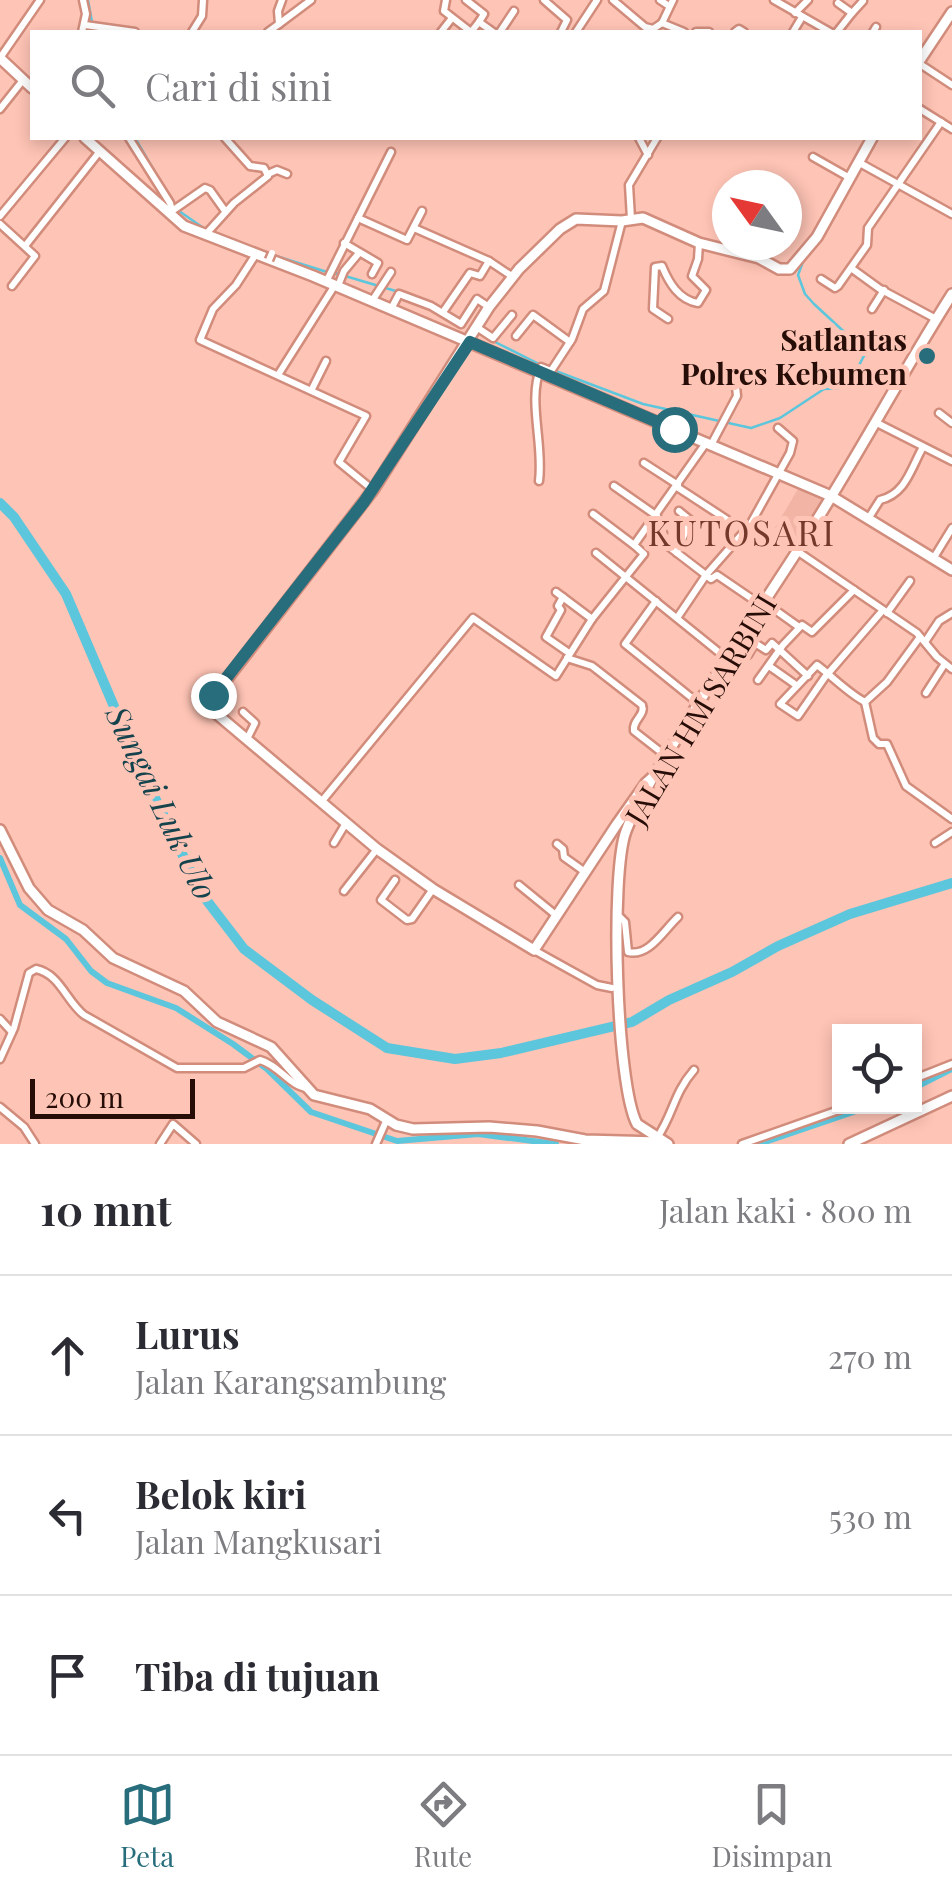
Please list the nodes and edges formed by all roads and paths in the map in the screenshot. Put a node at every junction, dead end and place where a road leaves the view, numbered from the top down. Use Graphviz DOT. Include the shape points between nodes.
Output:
graph roads {
  1 [pos="40,0"];
  2 [pos="83,0"];
  3 [pos="203,0"];
  4 [pos="282,0"];
  5 [pos="311,0"];
  6 [pos="446,0"];
  7 [pos="466,0"];
  8 [pos="544,0"];
  9 [pos="597,0"];
  10 [pos="614,0"];
  11 [pos="660,0"];
  12 [pos="774,0"];
  13 [pos="808,0"];
  14 [pos="863,0"];
  15 [pos="838,2"];
  16 [pos="671,3"];
  17 [pos="514,11"];
  18 [pos="852,12"];
  19 [pos="952,12"];
  20 [pos="799,15"];
  21 [pos="452,18"];
  22 [pos="479,22"];
  23 [pos="662,23"];
  24 [pos="279,24"];
  25 [pos="550,25"];
  26 [pos="87,27"];
  27 [pos="116,30"];
  28 [pos="193,30"];
  29 [pos="271,30"];
  30 [pos="443,30"];
  31 [pos="467,30"];
  32 [pos="472,30"];
  33 [pos="493,30"];
  34 [pos="499,30"];
  35 [pos="559,30"];
  36 [pos="563,30"];
  37 [pos="577,30"];
  38 [pos="679,30"];
  39 [pos="794,30"];
  40 [pos="830,30"];
  41 [pos="836,30"];
  42 [pos="0,58"];
  43 [pos="922,59"];
  44 [pos="922,63"];
  45 [pos="24,80"];
  46 [pos="952,85"];
  47 [pos="30,86"];
  48 [pos="0,110"];
  49 [pos="922,110"];
  50 [pos="941,122"];
  51 [pos="952,129"];
  52 [pos="63,140"];
  53 [pos="87,140"];
  54 [pos="131,140"];
  55 [pos="227,140"];
  56 [pos="641,140"];
  57 [pos="871,140"];
  58 [pos="655,141"];
  59 [pos="100,152"];
  60 [pos="391,152"];
  61 [pos="648,155"];
  62 [pos="812,157"];
  63 [pos="861,163"];
  64 [pos="268,174"];
  65 [pos="288,174"];
  66 [pos="850,178"];
  67 [pos="897,184"];
  68 [pos="173,210"];
  69 [pos="225,211"];
  70 [pos="422,211"];
  71 [pos="952,214"];
  72 [pos="0,216"];
  73 [pos="358,218"];
  74 [pos="627,220"];
  75 [pos="0,224"];
  76 [pos="414,228"];
  77 [pos="208,232"];
  78 [pos="699,243"];
  79 [pos="344,244"];
  80 [pos="26,246"];
  81 [pos="359,252"];
  82 [pos="256,254"];
  83 [pos="489,261"];
  84 [pos="850,268"];
  85 [pos="390,272"];
  86 [pos="372,274"];
  87 [pos="513,277"];
  88 [pos="335,278"];
  89 [pos="821,279"];
  90 [pos="12,286"];
  91 [pos="884,289"];
  92 [pos="377,291"];
  93 [pos="952,294"];
  94 [pos="489,307"];
  95 [pos="392,309"];
  96 [pos="872,309"];
  97 [pos="443,312"];
  98 [pos="512,315"];
  99 [pos="668,319"];
  100 [pos="936,319"];
  101 [pos="475,333"];
  102 [pos="516,336"];
  103 [pos="570,342"];
  104 [pos="326,362"];
  105 [pos="538,371"];
  106 [pos="278,375"];
  107 [pos="736,386"];
  108 [pos="312,389"];
  109 [pos="938,413"];
  110 [pos="875,422"];
  111 [pos="952,422"];
  112 [pos="778,428"];
  113 [pos="708,444"];
  114 [pos="923,447"];
  115 [pos="952,461"];
  116 [pos="644,463"];
  117 [pos="776,474"];
  118 [pos="539,480"];
  119 [pos="614,486"];
  120 [pos="678,486"];
  121 [pos="373,490"];
  122 [pos="831,496"];
  123 [pos="679,511"];
  124 [pos="594,514"];
  125 [pos="657,516"];
  126 [pos="868,520"];
  127 [pos="728,521"];
  128 [pos="952,528"];
  129 [pos="663,532"];
  130 [pos="634,546"];
  131 [pos="797,551"];
  132 [pos="596,553"];
  133 [pos="676,553"];
  134 [pos="934,559"];
  135 [pos="952,570"];
  136 [pos="706,575"];
  137 [pos="627,577"];
  138 [pos="910,581"];
  139 [pos="854,590"];
  140 [pos="656,601"];
  141 [pos="762,603"];
  142 [pos="885,611"];
  143 [pos="952,613"];
  144 [pos="677,618"];
  145 [pos="592,619"];
  146 [pos="800,627"];
  147 [pos="923,639"];
  148 [pos="779,650"];
  149 [pos="748,654"];
  150 [pos="568,656"];
  151 [pos="726,658"];
  152 [pos="768,665"];
  153 [pos="948,667"];
  154 [pos="828,673"];
  155 [pos="808,676"];
  156 [pos="758,680"];
  157 [pos="796,685"];
  158 [pos="926,692"];
  159 [pos="866,702"];
  160 [pos="698,703"];
  161 [pos="243,712"];
  162 [pos="248,737"];
  163 [pos="666,756"];
  164 [pos="656,774"];
  165 [pos="322,801"];
  166 [pos="952,818"];
  167 [pos="347,822"];
  168 [pos="0,830"];
  169 [pos="952,832"];
  170 [pos="334,843"];
  171 [pos="935,843"];
  172 [pos="557,844"];
  173 [pos="377,849"];
  174 [pos="586,872"];
  175 [pos="395,880"];
  176 [pos="519,884"];
  177 [pos="433,889"];
  178 [pos="344,890"];
  179 [pos="618,915"];
  180 [pos="556,916"];
  181 [pos="678,917"];
  182 [pos="534,950"];
  183 [pos="615,991"];
  184 [pos="0,1019"];
  185 [pos="12,1032"];
  186 [pos="0,1058"];
  187 [pos="952,1064"];
  188 [pos="694,1070"];
  189 [pos="922,1076"];
  190 [pos="307,1088"];
  191 [pos="950,1094"];
  192 [pos="0,1108"];
  193 [pos="832,1112"];
  194 [pos="387,1119"];
  195 [pos="637,1124"];
  196 [pos="621,1138"];
  197 [pos="584,1142"];
  198 [pos="663,1142"];
  199 [pos="35,1144"];
  200 [pos="160,1144"];
  201 [pos="196,1144"];
  202 [pos="376,1144"];
  203 [pos="742,1144"];
  204 [pos="849,1144"];
  1 -- 42 [label="street"];
  2 -- 26 [label="street"];
  3 -- 28 [label="street"];
  4 -- 24 [label="street"];
  5 -- 24 [label="street"];
  6 -- 21 [label="street" via="444,11"];
  7 -- 22 [label="street" via="484,14"];
  8 -- 36 [label="street" via="568,21"];
  9 -- 37 [label="street"];
  10 -- 23 [label="street" via="645,26"];
  11 -- 16 [label="street"];
  12 -- 20 [label="street"];
  13 -- 20 [label="street"];
  14 -- 18 [label="street"];
  15 -- 18 [label="street"];
  16 -- 23 [label="street"];
  17 -- 34 [label="street"];
  18 -- 41 [label="street"];
  19 -- 43 [label="main road"];
  20 -- 39 [label="street"];
  20 -- 40 [label="street"];
  21 -- 30 [label="street"];
  21 -- 31 [label="street"];
  22 -- 32 [label="street"];
  22 -- 33 [label="street"];
  23 -- 38 [label="street"];
  24 -- 29 [label="street"];
  25 -- 35 [label="street"];
  26 -- 27 [label="street"];
  42 -- 45 [label="main road"];
  44 -- 46 [label="street"];
  45 -- 47 [label="main road"];
  45 -- 48 [label="street"];
  49 -- 50 [label="street"];
  50 -- 51 [label="street"];
  50 -- 67 [label="street"];
  52 -- 72 [label="street"];
  53 -- 59 [label="main road"];
  54 -- 68 [label="street"];
  55 -- 64 [label="street" via="250,166"];
  56 -- 61 [label="street"];
  57 -- 63 [label="main road"];
  58 -- 61 [label="street"];
  59 -- 68 [label="main road"];
  59 -- 80 [label="street"];
  60 -- 73 [label="street"];
  61 -- 74 [label="street" via="629,185"];
  62 -- 66 [label="street"];
  63 -- 66 [label="main road"];
  63 -- 67 [label="street"];
  64 -- 65 [label="street"];
  64 -- 69 [label="street"];
  66 -- 78 [label="main road" via="790,269"];
  67 -- 71 [label="street"];
  67 -- 84 [label="street"];
  68 -- 69 [label="street" via="205,188"];
  68 -- 77 [label="main road" via="184,226"];
  69 -- 77 [label="street"];
  70 -- 76 [label="street"];
  73 -- 76 [label="street" via="406,240"];
  73 -- 79 [label="street"];
  74 -- 78 [label="main road" via="648,219"];
  74 -- 87 [label="main road" via="571,221"];
  74 -- 103 [label="street" via="604,291 583,309"];
  75 -- 80 [label="street"];
  76 -- 83 [label="street"];
  77 -- 82 [label="main road"];
  78 -- 99 [label="street" via="692,276 706,290 698,303 676,290 662,266 655,267 654,309"];
  79 -- 81 [label="street"];
  79 -- 88 [label="street"];
  80 -- 90 [label="street" via="35,256"];
  81 -- 86 [label="street" via="379,264"];
  81 -- 88 [label="street"];
  82 -- 88 [label="main road"];
  82 -- 106 [label="street" via="213,308 200,340"];
  83 -- 87 [label="street"];
  83 -- 97 [label="street" via="480,276 468,275"];
  84 -- 89 [label="street" via="836,287"];
  84 -- 91 [label="street"];
  85 -- 92 [label="street"];
  87 -- 94 [label="main road"];
  88 -- 92 [label="main road"];
  88 -- 106 [label="street"];
  91 -- 96 [label="street"];
  91 -- 100 [label="street"];
  92 -- 95 [label="main road"];
  93 -- 100 [label="main road, JALAN HM SARBINI"];
  94 -- 97 [label="street" via="476,299 461,324"];
  94 -- 101 [label="main road"];
  95 -- 97 [label="street" via="398,294"];
  95 -- 101 [label="main road"];
  98 -- 101 [label="street" via="493,338"];
  100 -- 110 [label="main road, JALAN HM SARBINI"];
  101 -- 105 [label="main road"];
  101 -- 121 [label="main road"];
  102 -- 103 [label="street" via="533,315"];
  103 -- 105 [label="street" via="552,369"];
  104 -- 108 [label="street"];
  105 -- 113 [label="main road"];
  105 -- 118 [label="street"];
  106 -- 108 [label="street"];
  107 -- 113 [label="street" via="737,396"];
  108 -- 121 [label="street" via="366,416 339,462"];
  109 -- 111 [label="street"];
  110 -- 114 [label="street"];
  110 -- 122 [label="main road, JALAN HM SARBINI"];
  112 -- 117 [label="street" via="794,446"];
  113 -- 117 [label="main road"];
  113 -- 120 [label="street"];
  114 -- 115 [label="street"];
  114 -- 126 [label="street" via="903,486 881,499"];
  116 -- 120 [label="street"];
  117 -- 122 [label="main road"];
  117 -- 136 [label="street" via="750,525"];
  119 -- 125 [label="street"];
  120 -- 125 [label="street"];
  120 -- 127 [label="street"];
  121 -- 162 [label="main road" via="210,698 212,710"];
  122 -- 126 [label="main road"];
  122 -- 131 [label="main road, JALAN HM SARBINI"];
  123 -- 133 [label="street" via="690,520"];
  124 -- 130 [label="street"];
  125 -- 130 [label="street"];
  126 -- 134 [label="main road"];
  128 -- 134 [label="street"];
  129 -- 133 [label="street" via="660,539"];
  130 -- 137 [label="street" via="644,553"];
  131 -- 139 [label="street"];
  131 -- 141 [label="main road, JALAN HM SARBINI"];
  132 -- 137 [label="street"];
  133 -- 136 [label="street"];
  134 -- 135 [label="main road"];
  136 -- 141 [label="street"];
  136 -- 144 [label="street"];
  137 -- 140 [label="street"];
  137 -- 145 [label="street"];
  138 -- 142 [label="street"];
  139 -- 142 [label="street"];
  139 -- 146 [label="street" via="812,632"];
  140 -- 144 [label="street"];
  140 -- 160 [label="street" via="624,644"];
  141 -- 146 [label="street"];
  141 -- 151 [label="main road, JALAN HM SARBINI"];
  142 -- 147 [label="street"];
  142 -- 154 [label="street"];
  143 -- 147 [label="street"];
  144 -- 151 [label="street"];
  145 -- 150 [label="street"];
  145 -- 150 [label="street" via="560,595 560,616 546,637"];
  146 -- 148 [label="street"];
  147 -- 153 [label="street"];
  147 -- 159 [label="street"];
  148 -- 149 [label="street" via="772,642 766,650 756,643"];
  148 -- 152 [label="street"];
  148 -- 155 [label="street"];
  150 -- 163 [label="street" via="642,705 634,732"];
  150 -- 165 [label="street" via="555,676 473,618"];
  151 -- 160 [label="main road, JALAN HM SARBINI"];
  152 -- 156 [label="street"];
  152 -- 157 [label="street"];
  153 -- 158 [label="street"];
  154 -- 155 [label="street" via="817,665"];
  154 -- 157 [label="street" via="796,717 780,704"];
  154 -- 159 [label="street"];
  155 -- 157 [label="street"];
  159 -- 166 [label="street" via="873,738 887,744 906,786"];
  160 -- 163 [label="main road, JALAN HM SARBINI"];
  161 -- 162 [label="street" via="256,723"];
  162 -- 165 [label="main road"];
  163 -- 164 [label="main road, JALAN HM SARBINI"];
  164 -- 174 [label="main road"];
  164 -- 179 [label="main road, JALAN HM SARBINI" via="620,852"];
  165 -- 167 [label="main road"];
  167 -- 170 [label="street"];
  167 -- 173 [label="main road"];
  168 -- 190 [label="main road" via="48,910 113,958 184,991 226,1027 271,1047"];
  169 -- 171 [label="street"];
  172 -- 174 [label="street"];
  173 -- 177 [label="main road"];
  173 -- 178 [label="street"];
  174 -- 180 [label="main road"];
  175 -- 177 [label="street" via="382,902 408,920"];
  176 -- 180 [label="street"];
  177 -- 182 [label="main road"];
  179 -- 181 [label="street" via="633,954 643,953"];
  179 -- 183 [label="main road, JALAN HM SARBINI"];
  180 -- 182 [label="main road"];
  182 -- 183 [label="street"];
  183 -- 195 [label="main road, JALAN HM SARBINI"];
  184 -- 185 [label="street"];
  185 -- 186 [label="street"];
  185 -- 190 [label="street" via="28,973 36,968 56,980 84,1016 177,1068 235,1069 260,1060"];
  187 -- 189 [label="street"];
  188 -- 198 [label="street" via="676,1092"];
  190 -- 194 [label="main road"];
  191 -- 204 [label="main road"];
  192 -- 199 [label="street"];
  193 -- 203 [label="street"];
  194 -- 197 [label="main road" via="414,1129 537,1131"];
  194 -- 202 [label="street"];
  195 -- 196 [label="main road"];
  195 -- 198 [label="main road"];
  196 -- 197 [label="main road"];
  196 -- 198 [label="main road"];
  200 -- 201 [label="street" via="174,1124"];
}
